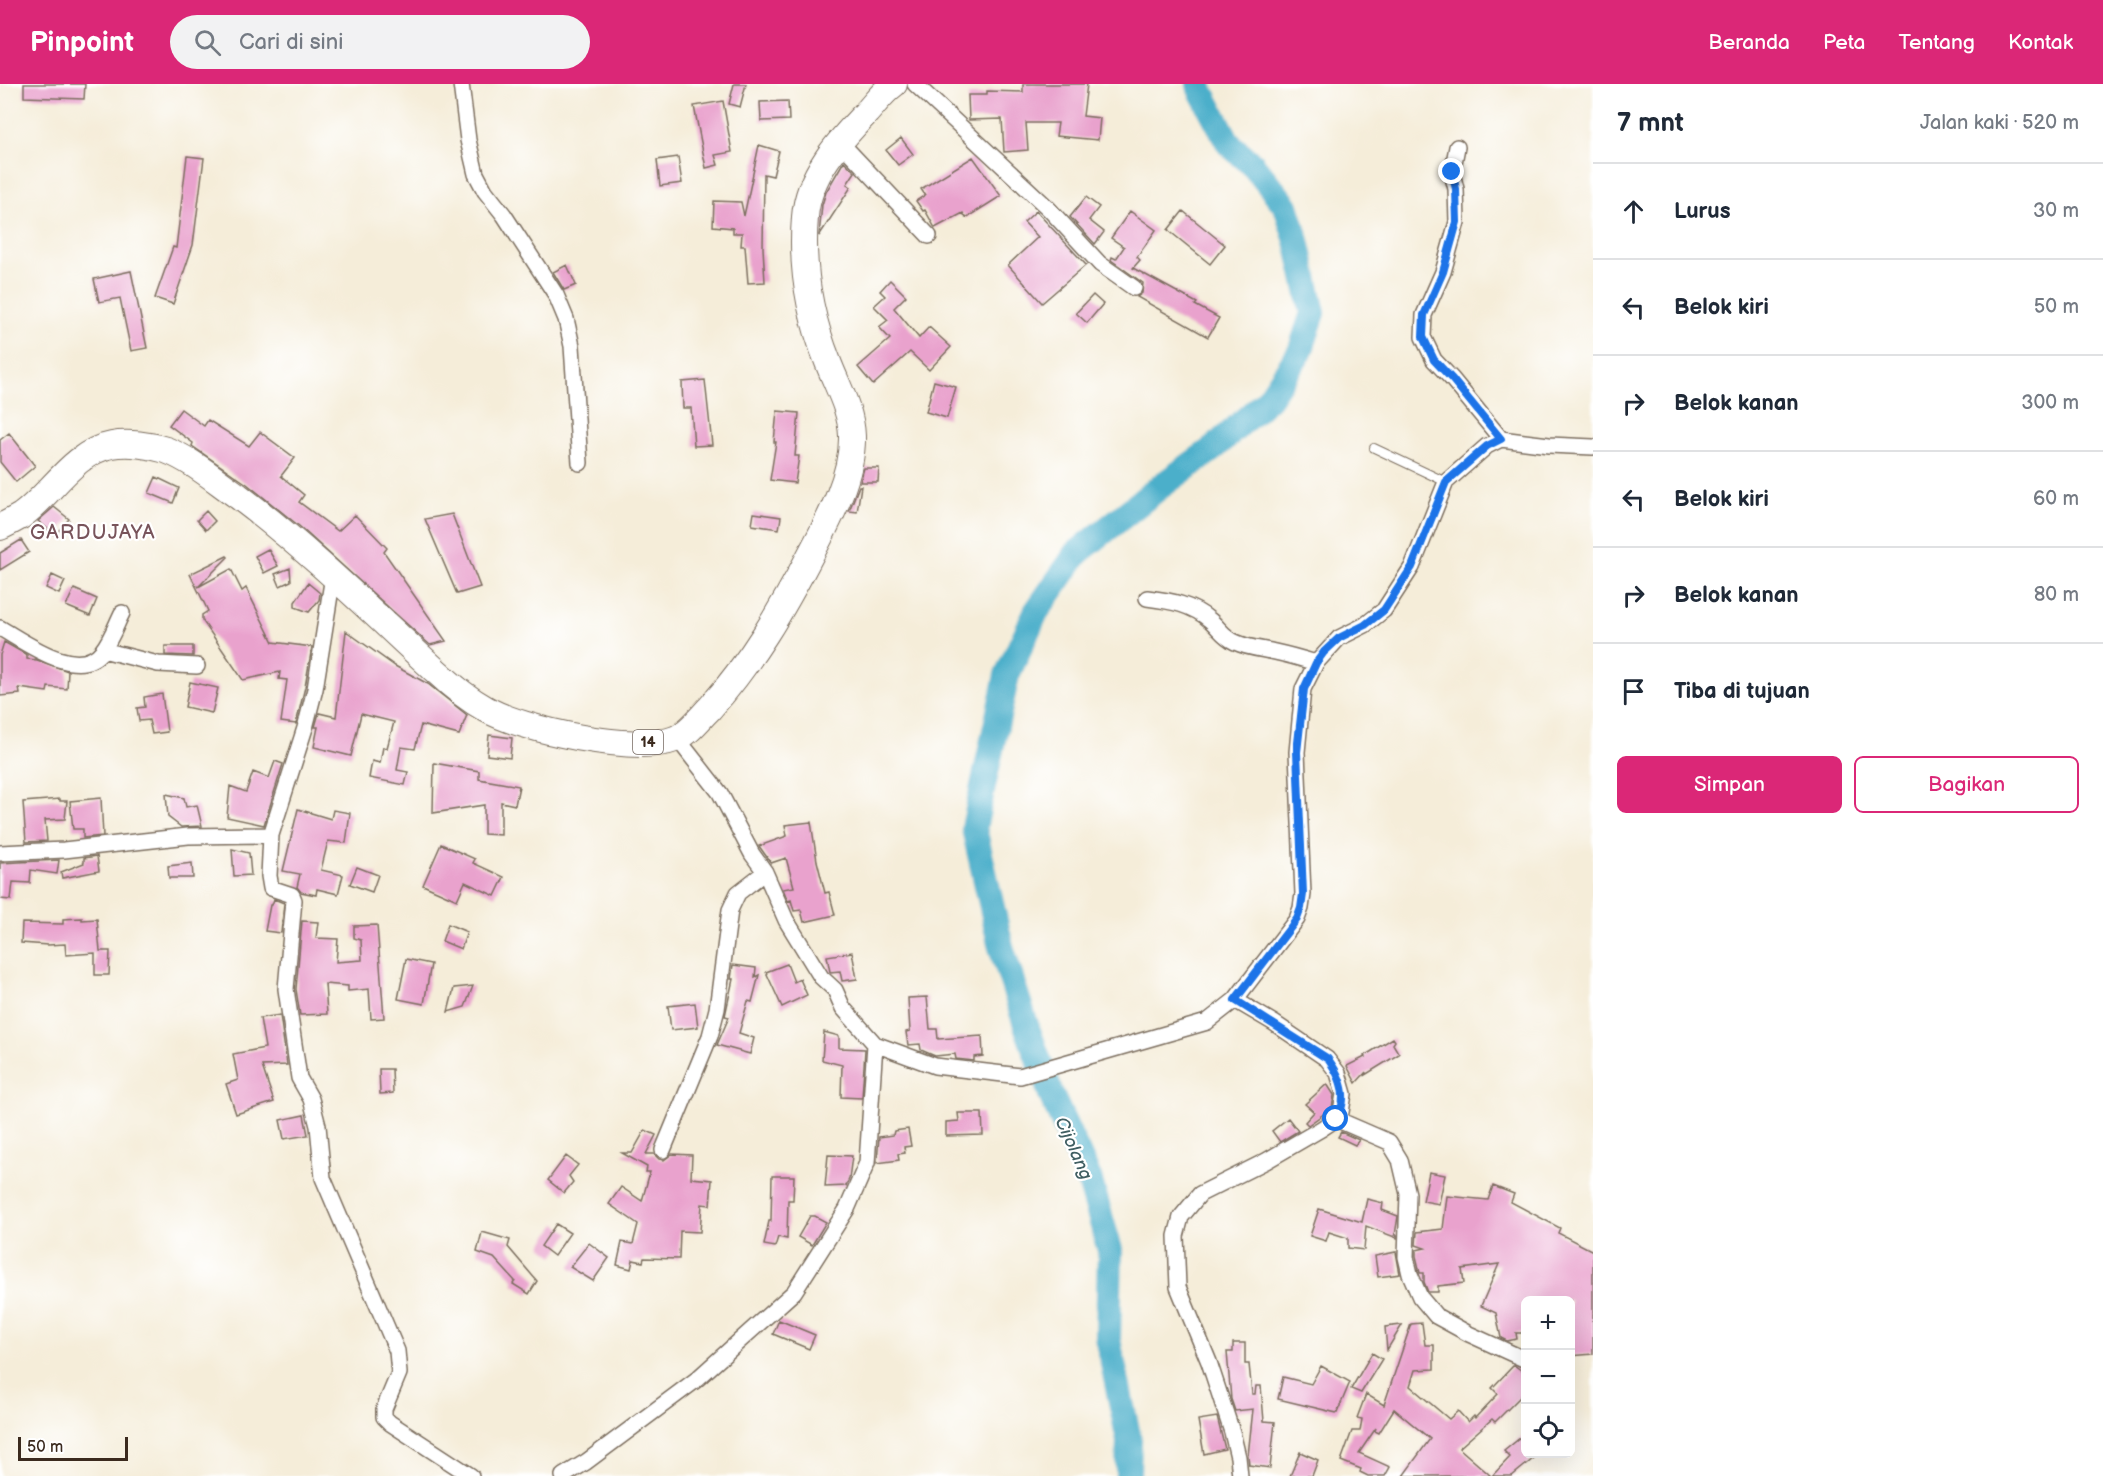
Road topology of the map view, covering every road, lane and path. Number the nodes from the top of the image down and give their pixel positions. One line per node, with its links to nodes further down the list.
1 (461, 84): 11 (street)
2 (894, 84): 4 (highway, 14)
3 (915, 84): 7 (street)
4 (840, 142): 6 (street); 21 (highway, 14)
5 (1457, 147): 8 (street)
6 (928, 236)
7 (1134, 288)
8 (1501, 439): 9 (street); 12 (street)
9 (1593, 447)
10 (1374, 448): 12 (lane)
11 (580, 463)
12 (1446, 482): 19 (street)
13 (0, 527): 14 (highway, 14)
14 (333, 576): 21 (highway, 14); 22 (street)
15 (1147, 597): 19 (street)
16 (122, 613): 18 (street)
17 (0, 628): 18 (street)
18 (103, 650): 20 (street)
19 (1316, 663): 25 (street)
20 (197, 666)
21 (677, 738): 24 (street)
22 (271, 835): 23 (street); 30 (street)
23 (0, 853)
24 (765, 872): 26 (street); 28 (street)
25 (1235, 1000): 26 (street); 27 (street)
26 (875, 1044): 31 (street)
27 (1336, 1119): 29 (street); 32 (street)
28 (663, 1150)
29 (1521, 1358)
30 (471, 1476)
31 (563, 1476)
32 (1240, 1476)

